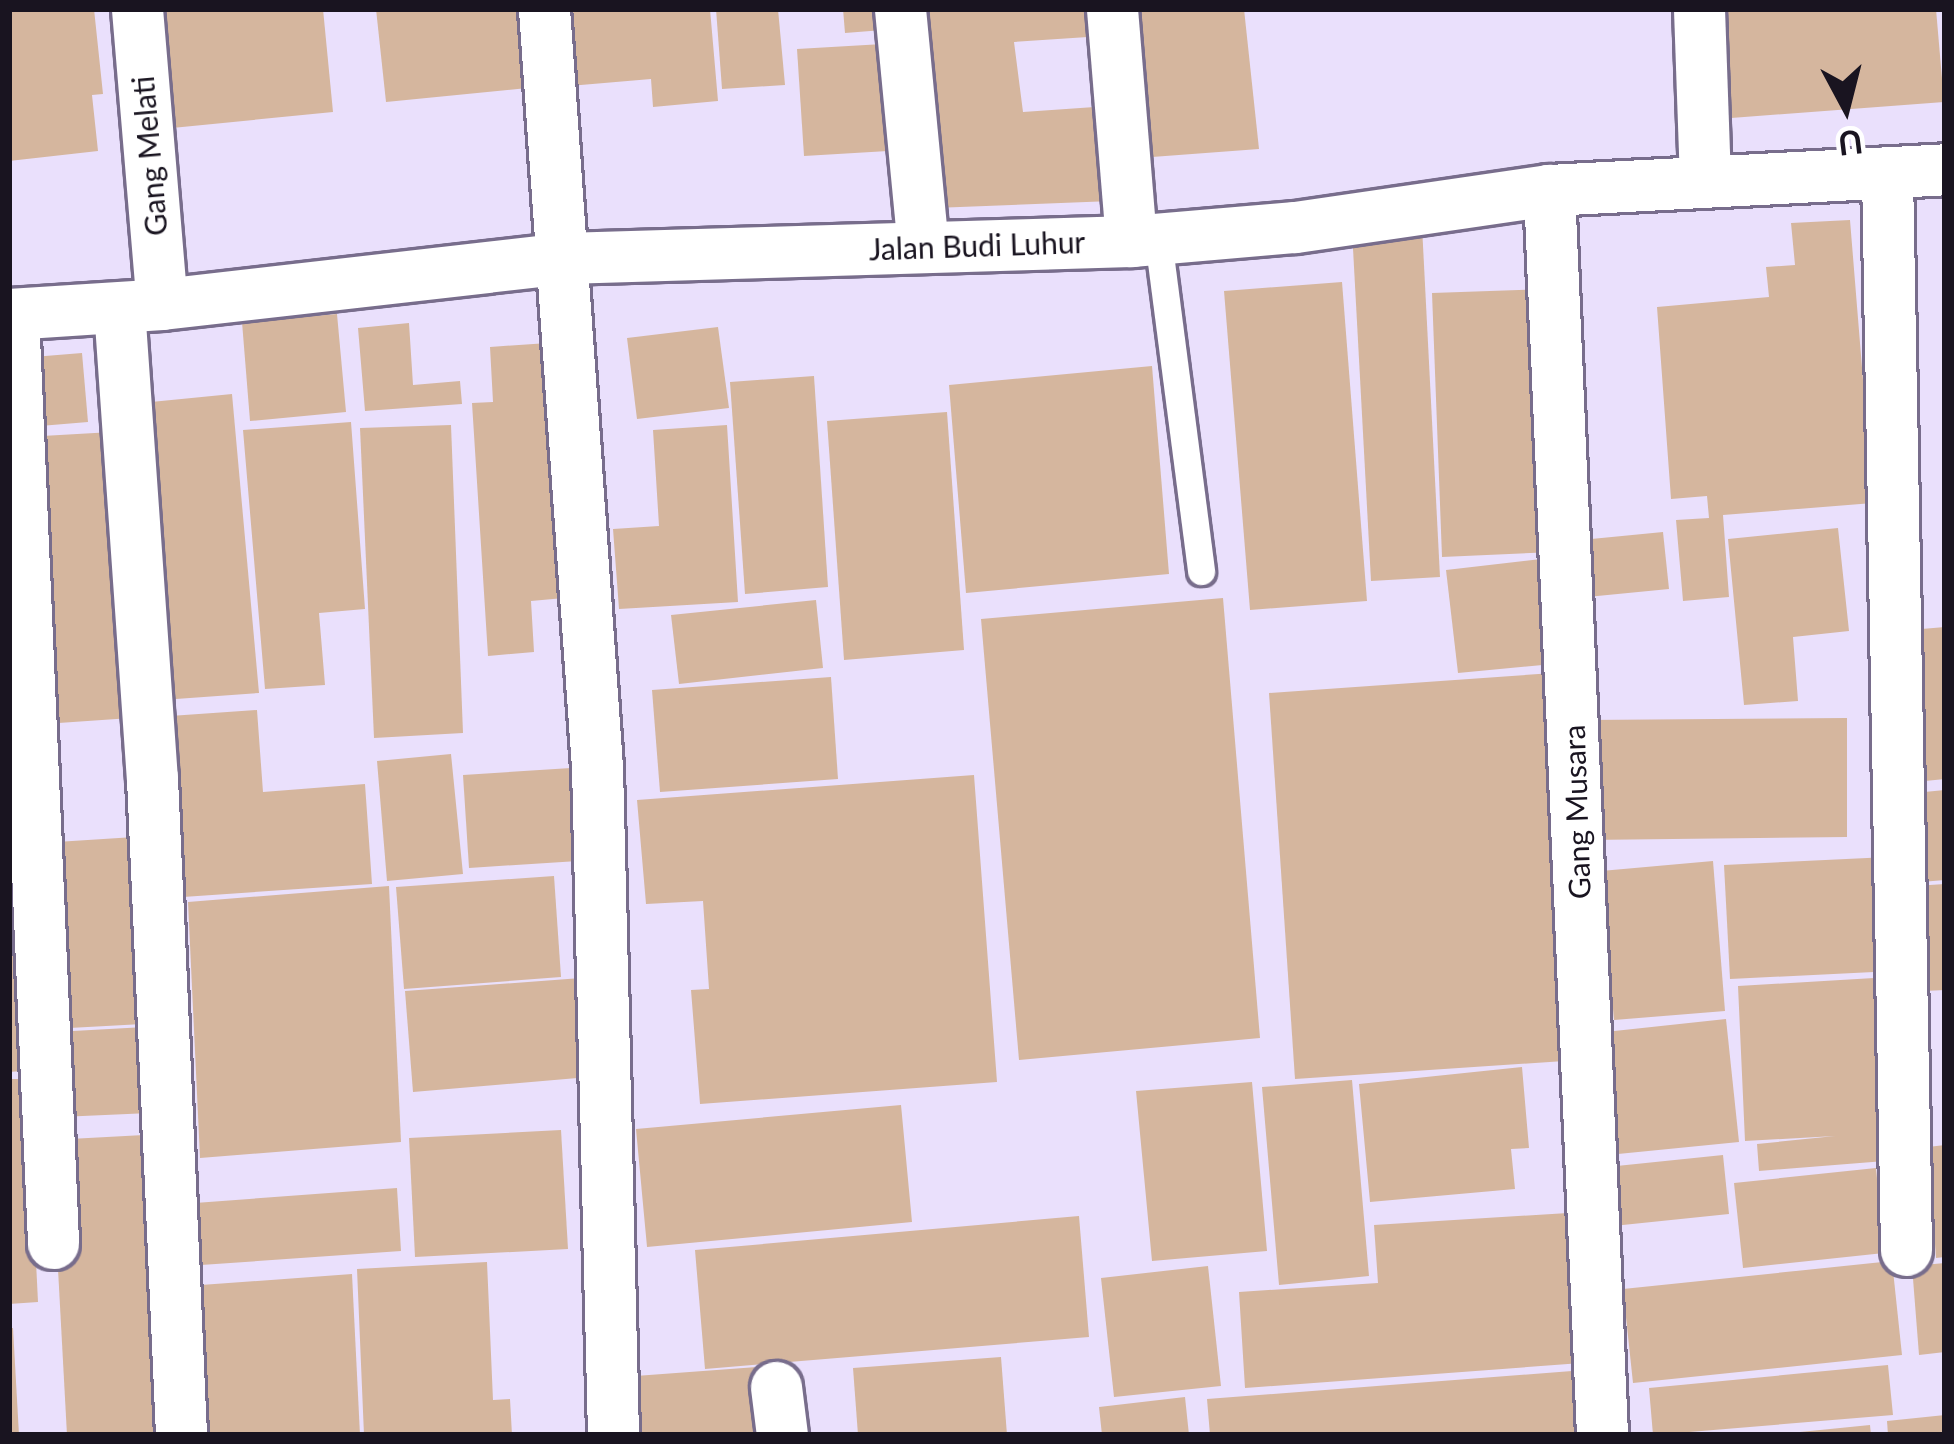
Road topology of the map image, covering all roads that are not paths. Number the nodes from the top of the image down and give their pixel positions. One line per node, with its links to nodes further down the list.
1 (137, 9): 13 (street, Gang Melati)
2 (544, 9): 12 (street)
3 (901, 9): 11 (street)
4 (1112, 9): 10 (street)
5 (1699, 9): 8 (street)
6 (1945, 169): 7 (street, Jalan Budi Luhur)
7 (1886, 172): 8 (street, Jalan Budi Luhur); 17 (street)
8 (1705, 180): 9 (street, Jalan Budi Luhur)
9 (1549, 190): 10 (street, Jalan Budi Luhur); 20 (street, Gang Musara)
10 (1144, 240): 11 (street, Jalan Budi Luhur); 15 (lane)
11 (922, 246): 12 (street, Jalan Budi Luhur)
12 (564, 258): 13 (street, Jalan Budi Luhur); 19 (street)
13 (141, 306): 14 (street, Jalan Budi Luhur); 18 (street, Gang Melati)
14 (11, 314): 16 (street)
15 (1201, 571)
16 (52, 1243)
17 (1906, 1250)
18 (181, 1435)
19 (613, 1435)
20 (1602, 1435)

